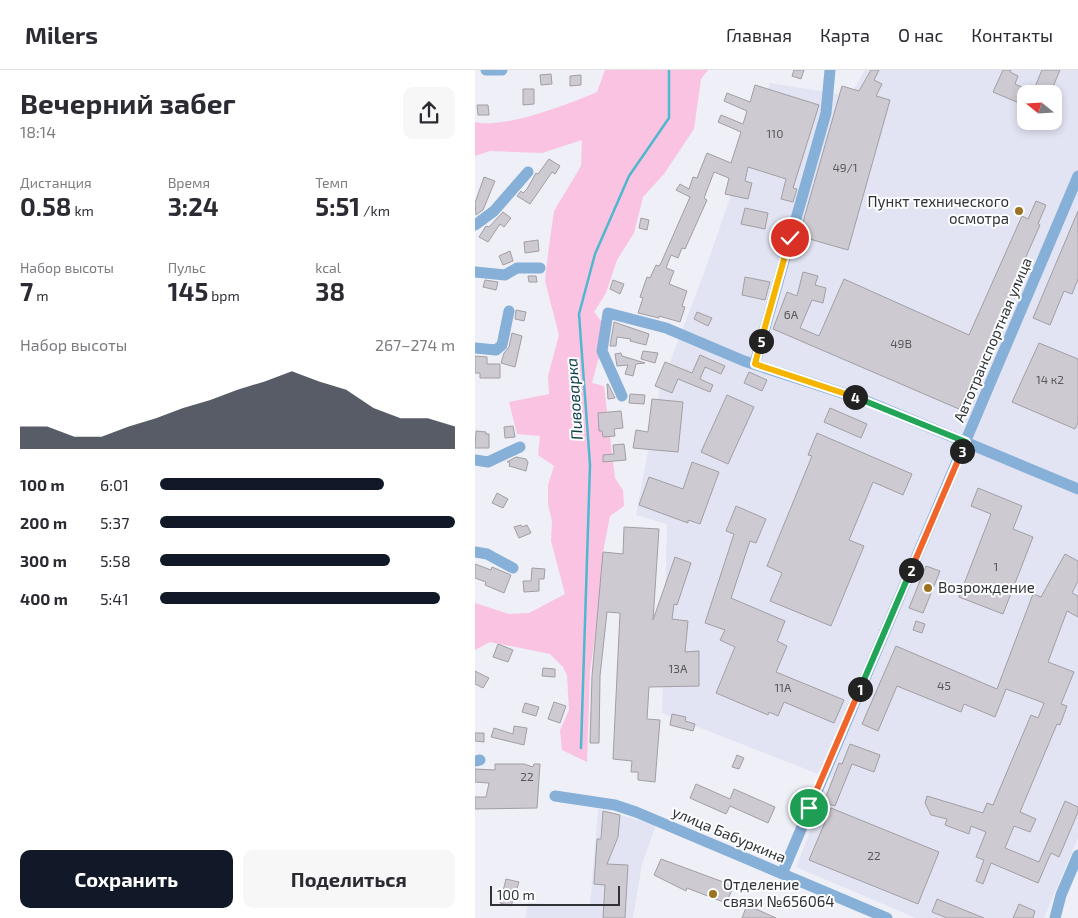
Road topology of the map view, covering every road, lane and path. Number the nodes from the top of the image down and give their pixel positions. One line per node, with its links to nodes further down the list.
1 (486, 70): 2 (street)
2 (502, 70)
3 (830, 70): 11 (street)
4 (528, 172): 6 (street)
5 (1078, 176): 13 (street, Автотранспортная улица)
6 (475, 225)
7 (540, 268): 8 (street)
8 (475, 272)
9 (509, 311): 10 (street)
10 (475, 348)
11 (755, 364): 12 (street); 13 (street)
12 (622, 396)
13 (966, 442): 16 (street); 21 (street, Автотранспортная улица)
14 (520, 447): 15 (street)
15 (475, 460)
16 (1078, 489)
17 (475, 552): 18 (street)
18 (513, 568)
19 (555, 796): 21 (street, улица Бабуркина)
20 (1078, 855): 23 (street)
21 (782, 874): 22 (street, улица Бабуркина)
22 (887, 918)
23 (1055, 918)

